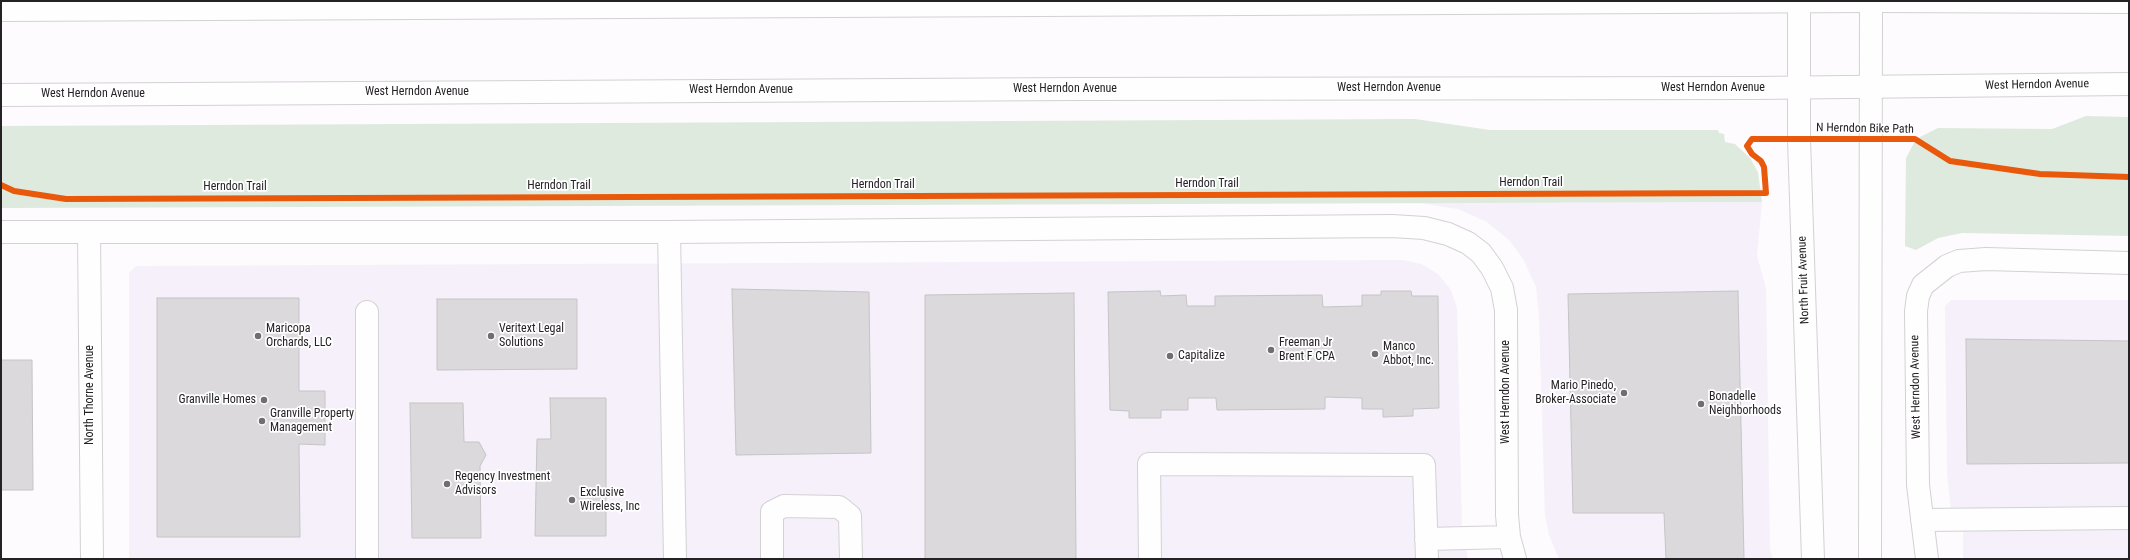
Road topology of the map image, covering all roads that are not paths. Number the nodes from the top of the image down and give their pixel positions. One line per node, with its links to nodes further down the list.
1 (1871, 1): 2 (main road); 3 (main road); 6 (main road)
2 (1799, 2): 4 (main road); 7 (main road, North Fruit Avenue)
3 (2129, 2)
4 (1, 10)
5 (2129, 84): 6 (main road, West Herndon Avenue)
6 (1871, 87): 7 (main road, West Herndon Avenue); 26 (main road)
7 (1799, 88): 8 (main road, West Herndon Avenue); 25 (main road, North Fruit Avenue)
8 (1, 94)
9 (1, 232): 10 (main road, West Herndon Avenue)
10 (89, 232): 11 (main road, West Herndon Avenue); 18 (main road, North Thorne Avenue)
11 (669, 232): 16 (main road, West Herndon Avenue); 20 (main road)
12 (2129, 263): 15 (main road, West Herndon Avenue)
13 (367, 312): 19 (main road)
14 (2129, 518): 15 (main road)
15 (1922, 520): 27 (main road, West Herndon Avenue)
16 (1509, 537): 17 (main road); 24 (main road, West Herndon Avenue)
17 (1426, 549): 23 (main road)
18 (92, 559)
19 (367, 559)
20 (675, 559)
21 (772, 559): 22 (main road)
22 (852, 559)
23 (1150, 559)
24 (1515, 559)
25 (1813, 559)
26 (1870, 559)
27 (1927, 559)

